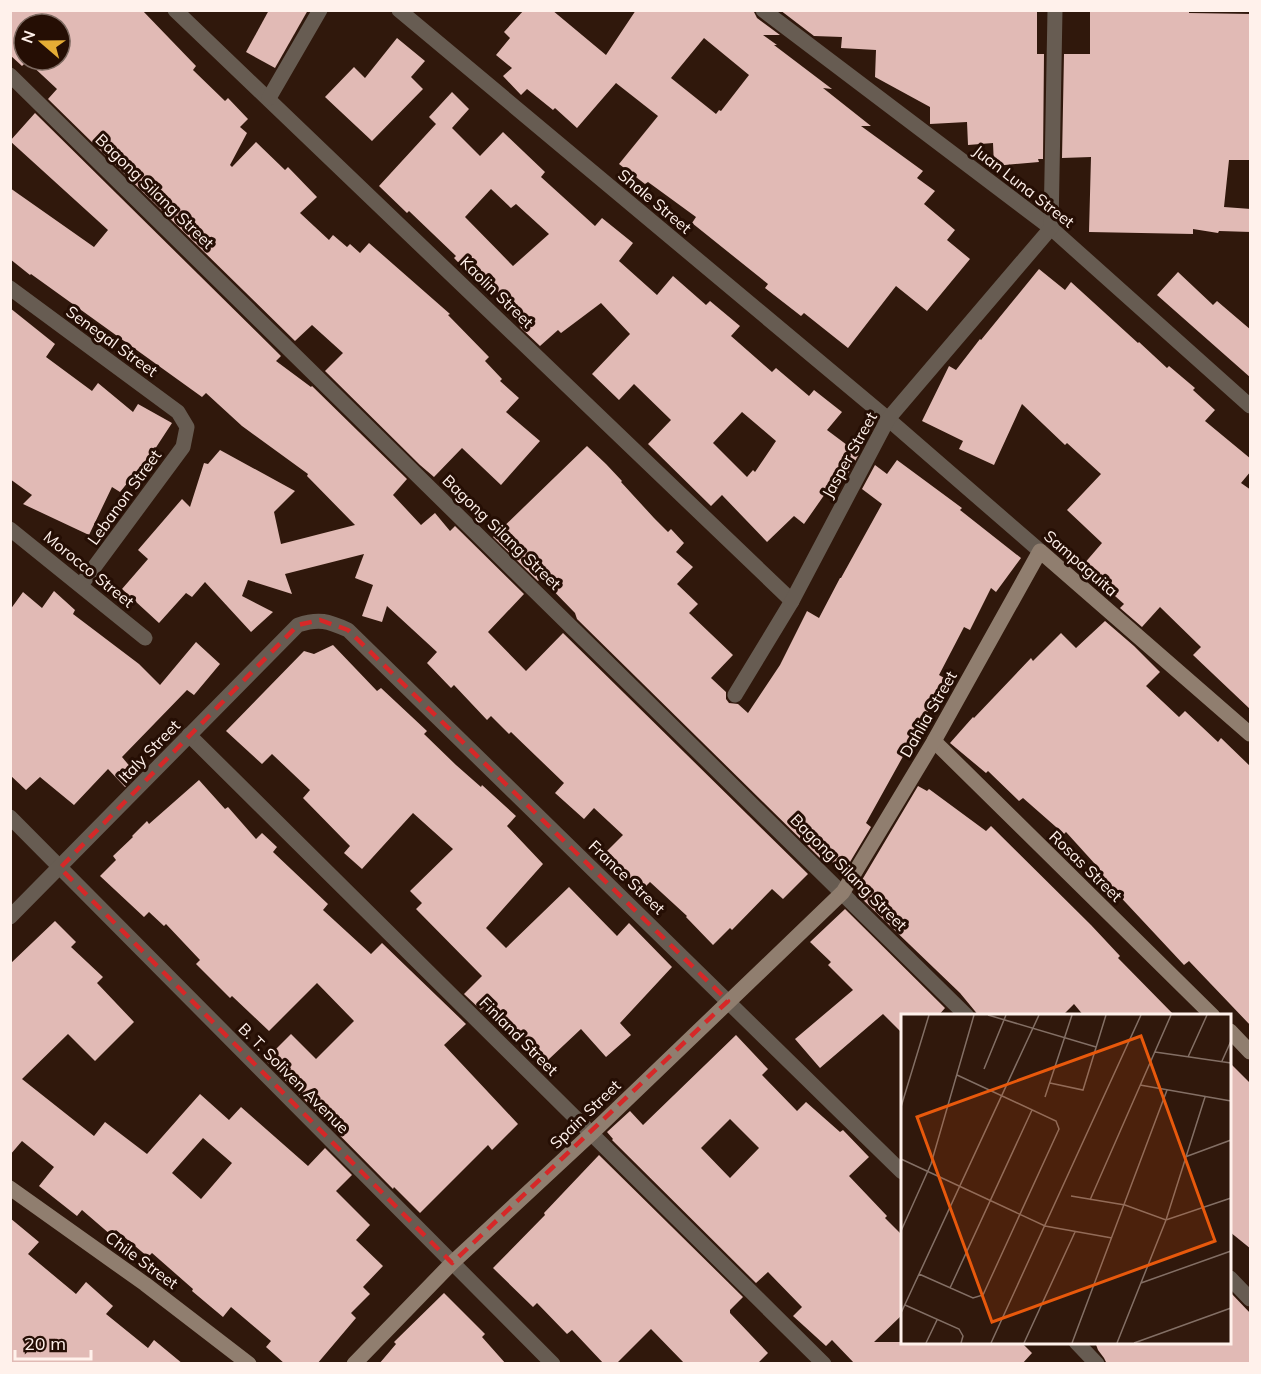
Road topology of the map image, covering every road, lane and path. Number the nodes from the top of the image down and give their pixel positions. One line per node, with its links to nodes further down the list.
1 (175, 10): 7 (street, Kaolin Street)
2 (320, 10): 7 (street)
3 (399, 10): 11 (street, Shale Street)
4 (763, 10): 8 (street, Juan Luna Street)
5 (1054, 10): 8 (street)
6 (10, 75): 25 (street, Bagong Silang Street)
7 (269, 98): 16 (street, Kaolin Street)
8 (1051, 228): 10 (street, Juan Luna Street); 11 (street, Jasper Street)
9 (10, 288): 12 (street, Senegal Street)
10 (1251, 406)
11 (888, 419): 14 (street, Sampaguita); 16 (street, Jasper Street)
12 (187, 427): 15 (street, Lebanon Street)
13 (10, 529): 15 (street, Morocco Street)
14 (1040, 551): 20 (street, Sampaguita); 22 (street, Dahlia Street)
15 (81, 585): 18 (street, Morocco Street)
16 (792, 601): 19 (street, Jasper Street)
17 (320, 620): 21 (street, Italy Street); 27 (street, France Street)
18 (145, 638)
19 (735, 695)
20 (1251, 734)
21 (189, 735): 24 (street, Italy Street); 32 (street, Finland Street)
22 (934, 741): 25 (street, Dahlia Street); 29 (street, Rosas Street)
23 (10, 817): 24 (street, B. T. Soliven Avenue)
24 (60, 868): 26 (street, Italy Street); 35 (street, B. T. Soliven Avenue)
25 (843, 892): 27 (street, Spain Street); 28 (street, Bagong Silang Street)
26 (10, 917)
27 (728, 1001): 32 (street, Spain Street); 33 (street, France Street)
28 (965, 1014)
29 (1211, 1014)
30 (1231, 1032): 31 (street)
31 (1251, 1052)
32 (591, 1133): 35 (street, Spain Street); 42 (street, Finland Street)
33 (901, 1170)
34 (10, 1188): 39 (street, Chile Street)
35 (452, 1263): 40 (street, Spain Street); 41 (street, B. T. Soliven Avenue)
36 (1231, 1279): 37 (street)
37 (1251, 1299)
38 (1078, 1344): 43 (street)
39 (249, 1364)
40 (354, 1364)
41 (553, 1364)
42 (824, 1364)
43 (1097, 1364)

